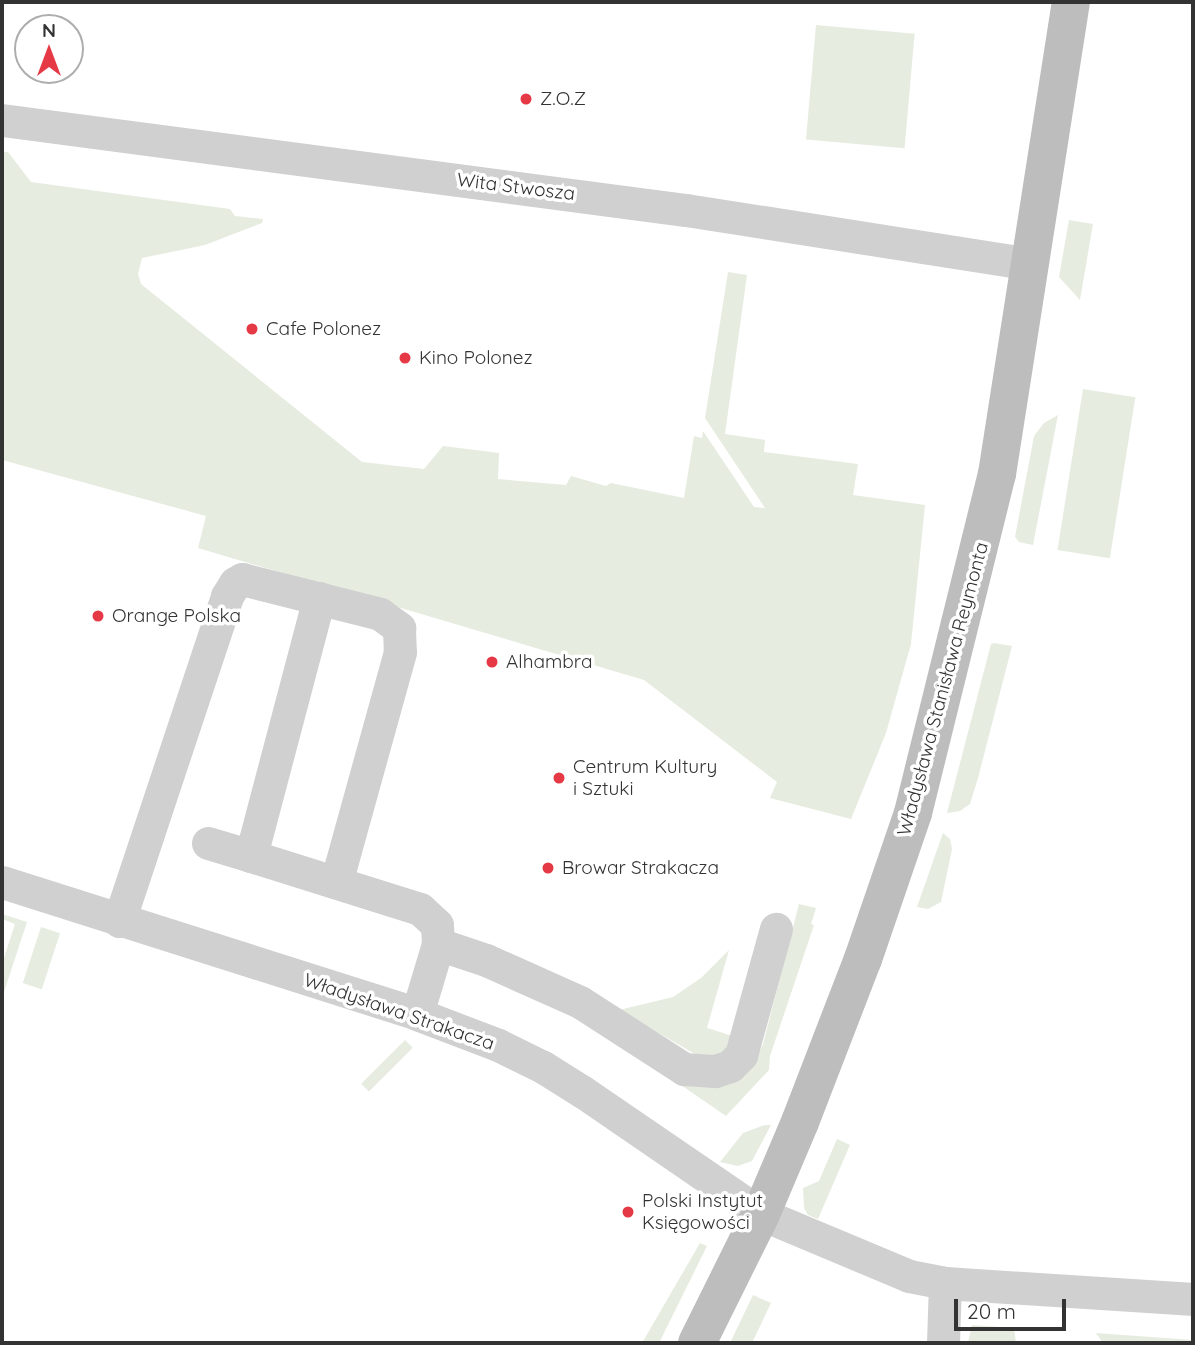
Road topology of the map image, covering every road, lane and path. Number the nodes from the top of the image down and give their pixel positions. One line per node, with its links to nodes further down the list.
1 (1071, 2): 3 (street, Władysława Stanisława Reymonta)
2 (2, 120): 3 (street, Wita Stwosza)
3 (1030, 264): 13 (street, Władysława Stanisława Reymonta)
4 (319, 598): 6 (street); 7 (street); 9 (street)
5 (208, 843): 6 (street)
6 (251, 856): 7 (street)
7 (336, 882): 11 (street)
8 (2, 883): 9 (street, Władysława Strakacza)
9 (119, 921): 12 (street, Władysława Strakacza)
10 (776, 929): 11 (street)
11 (438, 944): 12 (street)
12 (417, 1014): 13 (street, Władysława Strakacza)
13 (761, 1214): 14 (street, Władysława Strakacza); 16 (street, Władysława Stanisława Reymonta)
14 (945, 1283): 15 (street, Władysława Strakacza); 17 (street)
15 (1193, 1299)
16 (697, 1343)
17 (943, 1343)

